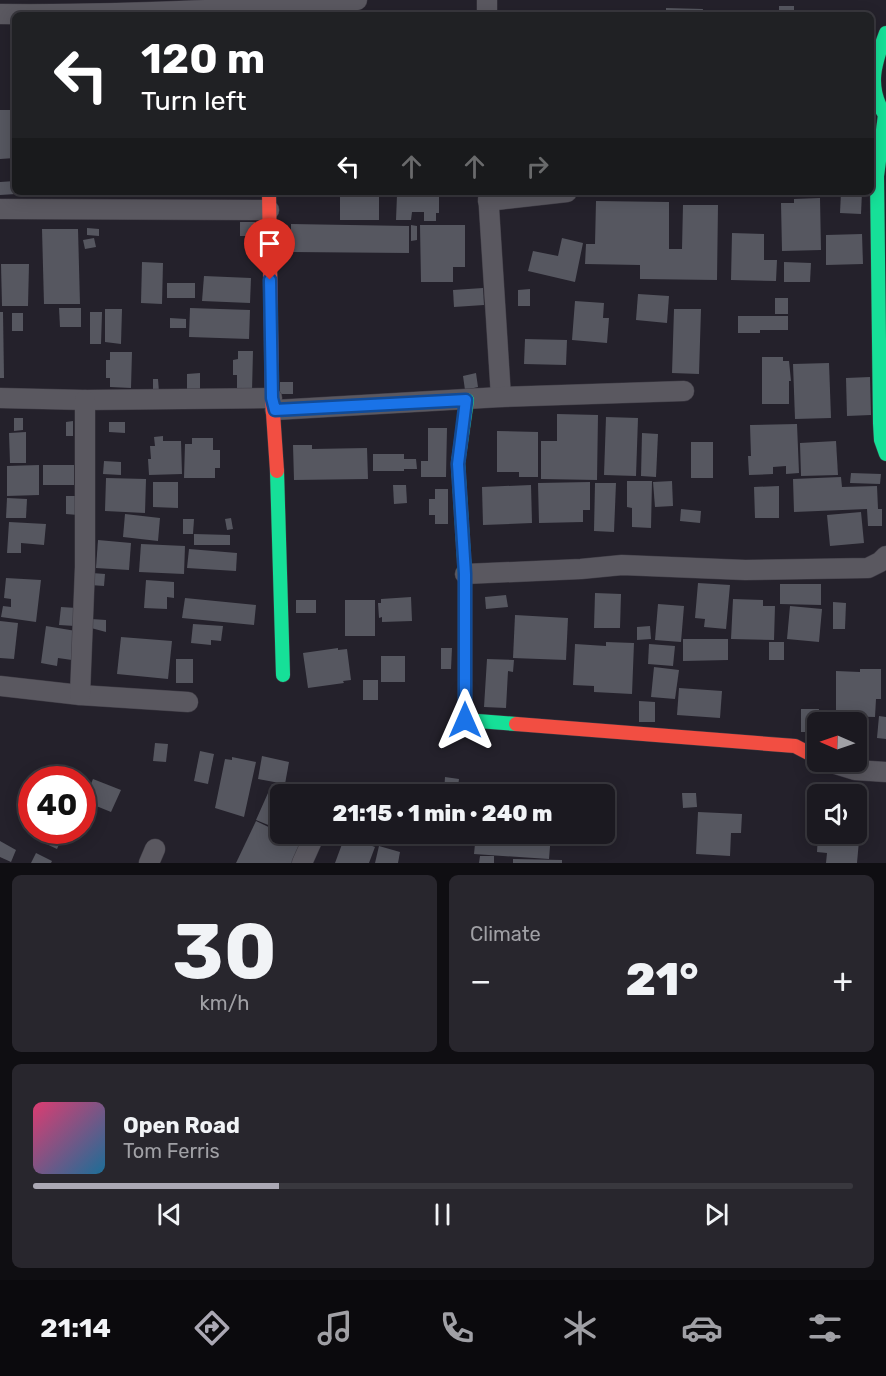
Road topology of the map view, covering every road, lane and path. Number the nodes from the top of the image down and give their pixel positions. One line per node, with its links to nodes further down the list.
1 (357, 0): 2 (street)
2 (319, 2): 4 (street)
3 (152, 6): 4 (street); 5 (street)
4 (268, 11)
5 (102, 12)
6 (886, 33): 7 (street)
7 (878, 180): 18 (street)
8 (520, 195): 9 (street)
9 (488, 197): 13 (street)
10 (269, 201): 11 (street); 17 (street)
11 (0, 209)
12 (684, 391): 13 (street)
13 (501, 397): 16 (street)
14 (0, 398): 15 (street)
15 (85, 400): 17 (street); 23 (street)
16 (466, 400): 17 (street); 20 (street)
17 (274, 404): 21 (street)
18 (886, 454)
19 (886, 556): 20 (street)
20 (465, 574): 25 (street)
21 (283, 675)
22 (0, 686): 23 (street)
23 (80, 695): 24 (street)
24 (188, 702)
25 (807, 752)
26 (867, 771): 27 (street)
27 (886, 772)
28 (311, 844): 29 (street)
29 (302, 863)

